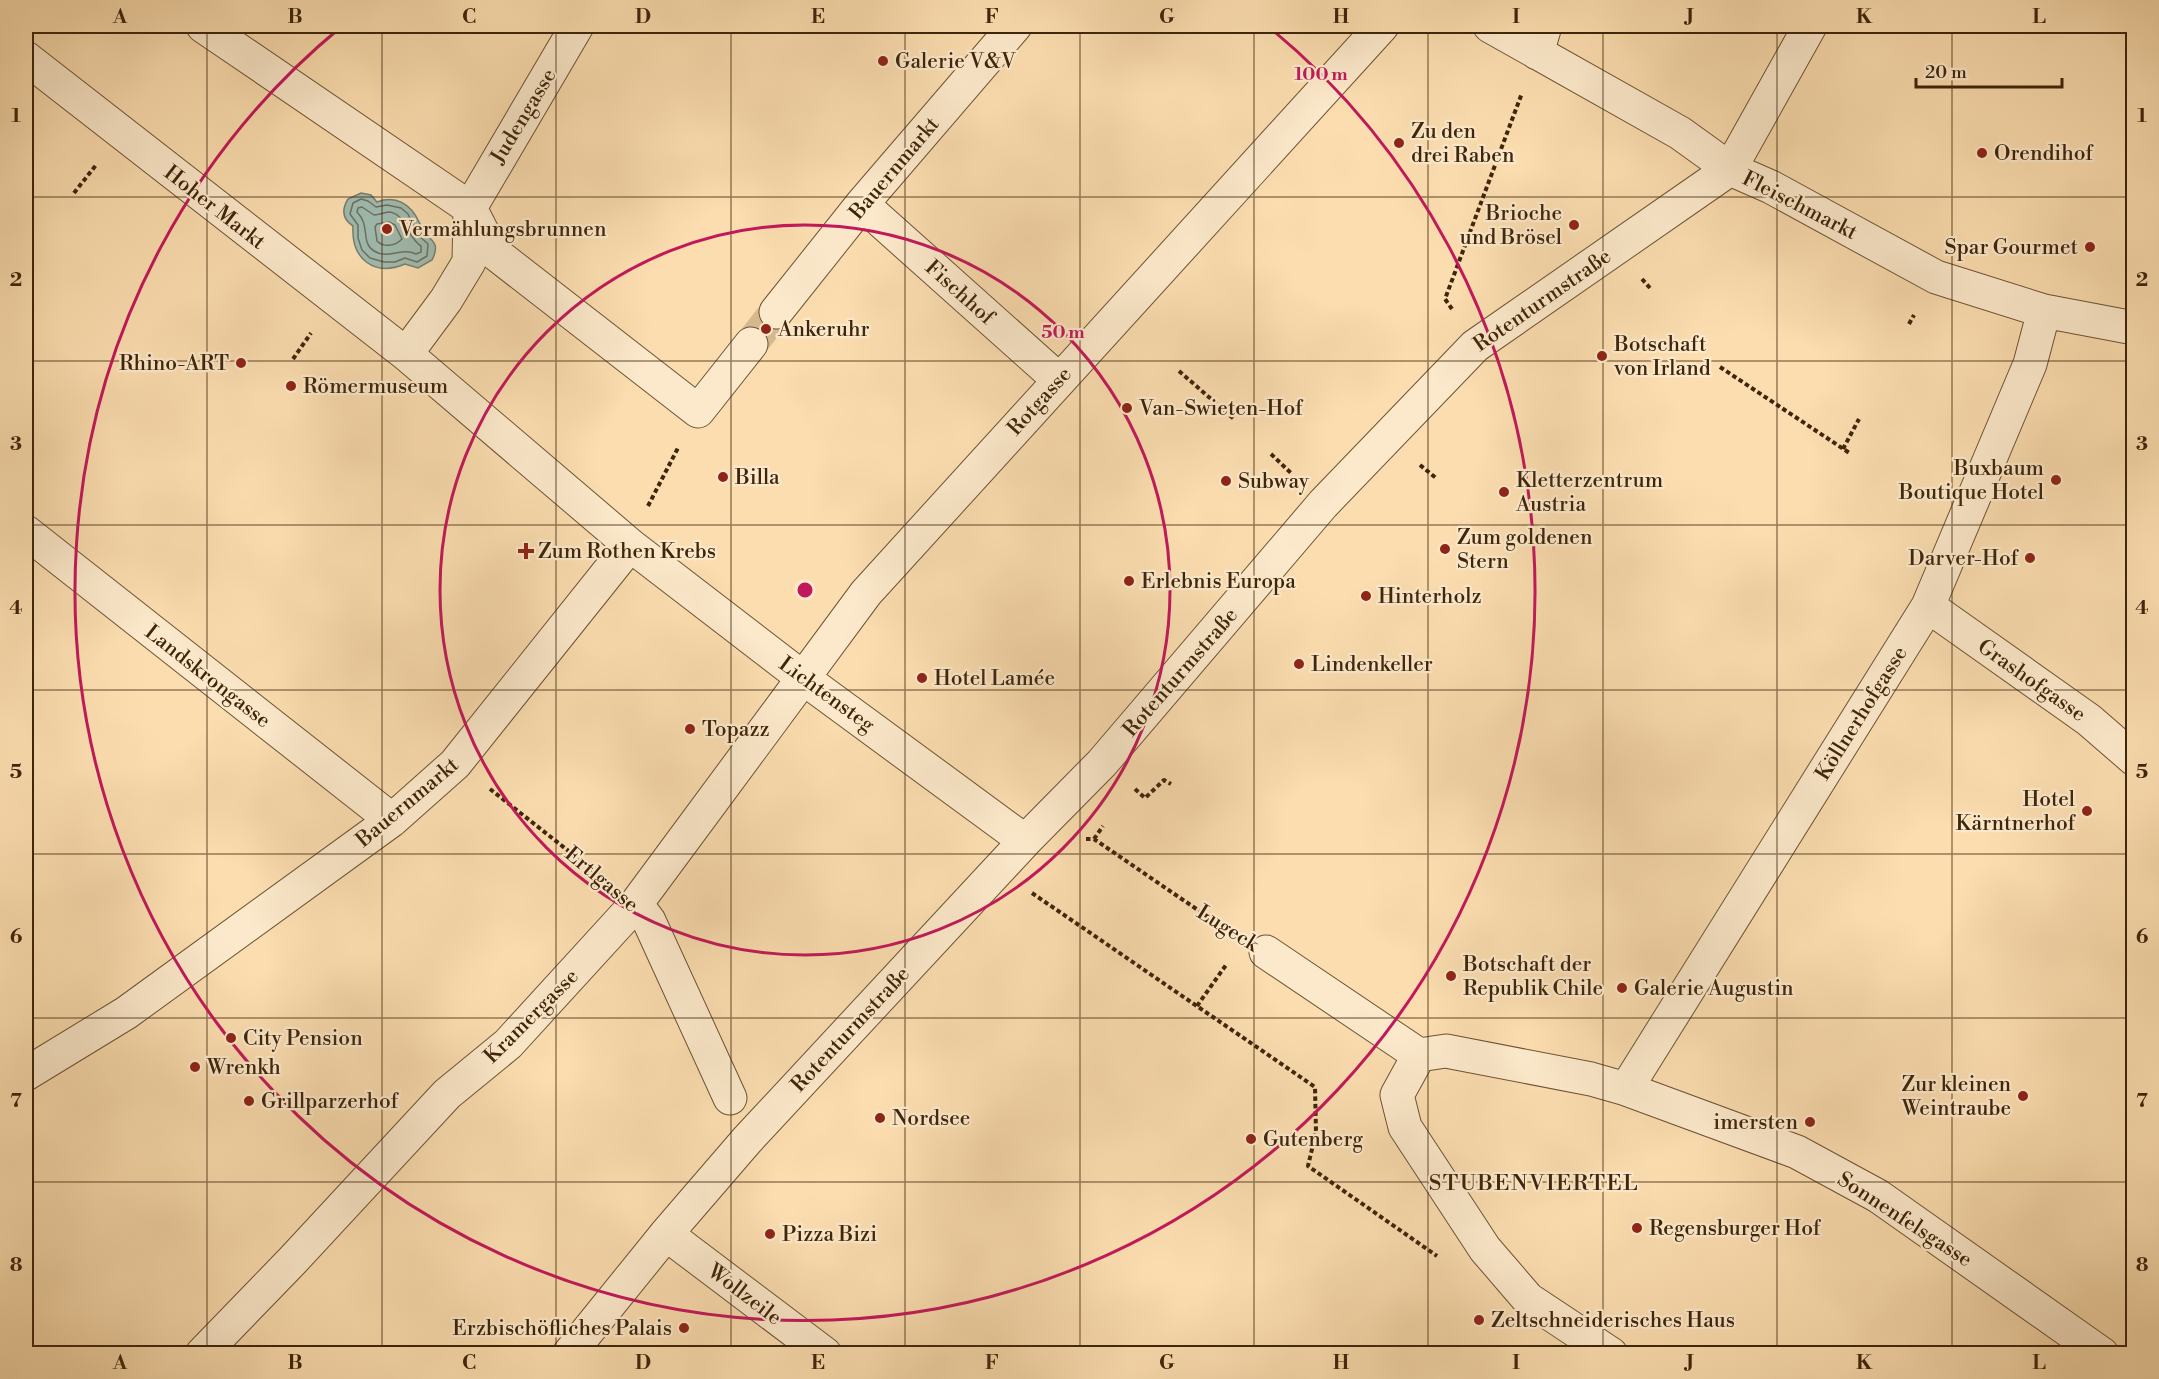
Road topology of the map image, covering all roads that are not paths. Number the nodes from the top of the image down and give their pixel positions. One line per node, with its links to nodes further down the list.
1 (202, 26): 11 (street)
2 (577, 26): 11 (street, Judengasse)
3 (1015, 26): 10 (street, Bauernmarkt)
4 (1382, 26): 17 (street, Rotgasse)
5 (1490, 26): 7 (street, Fleischmarkt)
6 (1810, 26): 9 (street, Rotenturmstraße)
7 (1541, 39): 9 (street, Fleischmarkt)
8 (26, 58): 16 (street, Hoher Markt)
9 (1730, 169): 12 (street, Fleischmarkt); 24 (street, Rotenturmstraße)
10 (862, 204): 13 (street, Bauernmarkt); 17 (street, Fischhof)
11 (470, 208): 15 (street); 16 (street)
12 (2044, 311): 14 (street, Fleischmarkt); 20 (street, Köllnerhofgasse)
13 (776, 312)
14 (2133, 328)
15 (752, 344)
16 (406, 354): 19 (street, Hoher Markt)
17 (1059, 380): 21 (street, Rotgasse)
18 (26, 532): 23 (street, Landskrongasse)
19 (630, 545): 21 (street, Lichtensteg); 23 (street, Bauernmarkt)
20 (1928, 606): 22 (street, Grashofgasse); 29 (street, Köllnerhofgasse)
21 (803, 678): 24 (street, Lichtensteg); 25 (street, Kramergasse)
22 (2133, 759)
23 (392, 820): 28 (street, Bauernmarkt)
24 (1025, 841): 31 (street, Rotenturmstraße)
25 (636, 904): 30 (street, Ertlgasse); 32 (street, Kramergasse)
26 (1255, 946): 27 (street, Lugeck)
27 (1419, 1055): 29 (street); 35 (street)
28 (26, 1074)
29 (1626, 1089): 36 (street, Sonnenfelsgasse)
30 (730, 1098)
31 (666, 1234): 33 (street, Rotenturmstraße); 34 (street, Wollzeile)
32 (202, 1353)
33 (569, 1353)
34 (825, 1353)
35 (1611, 1353)
36 (2102, 1353)

